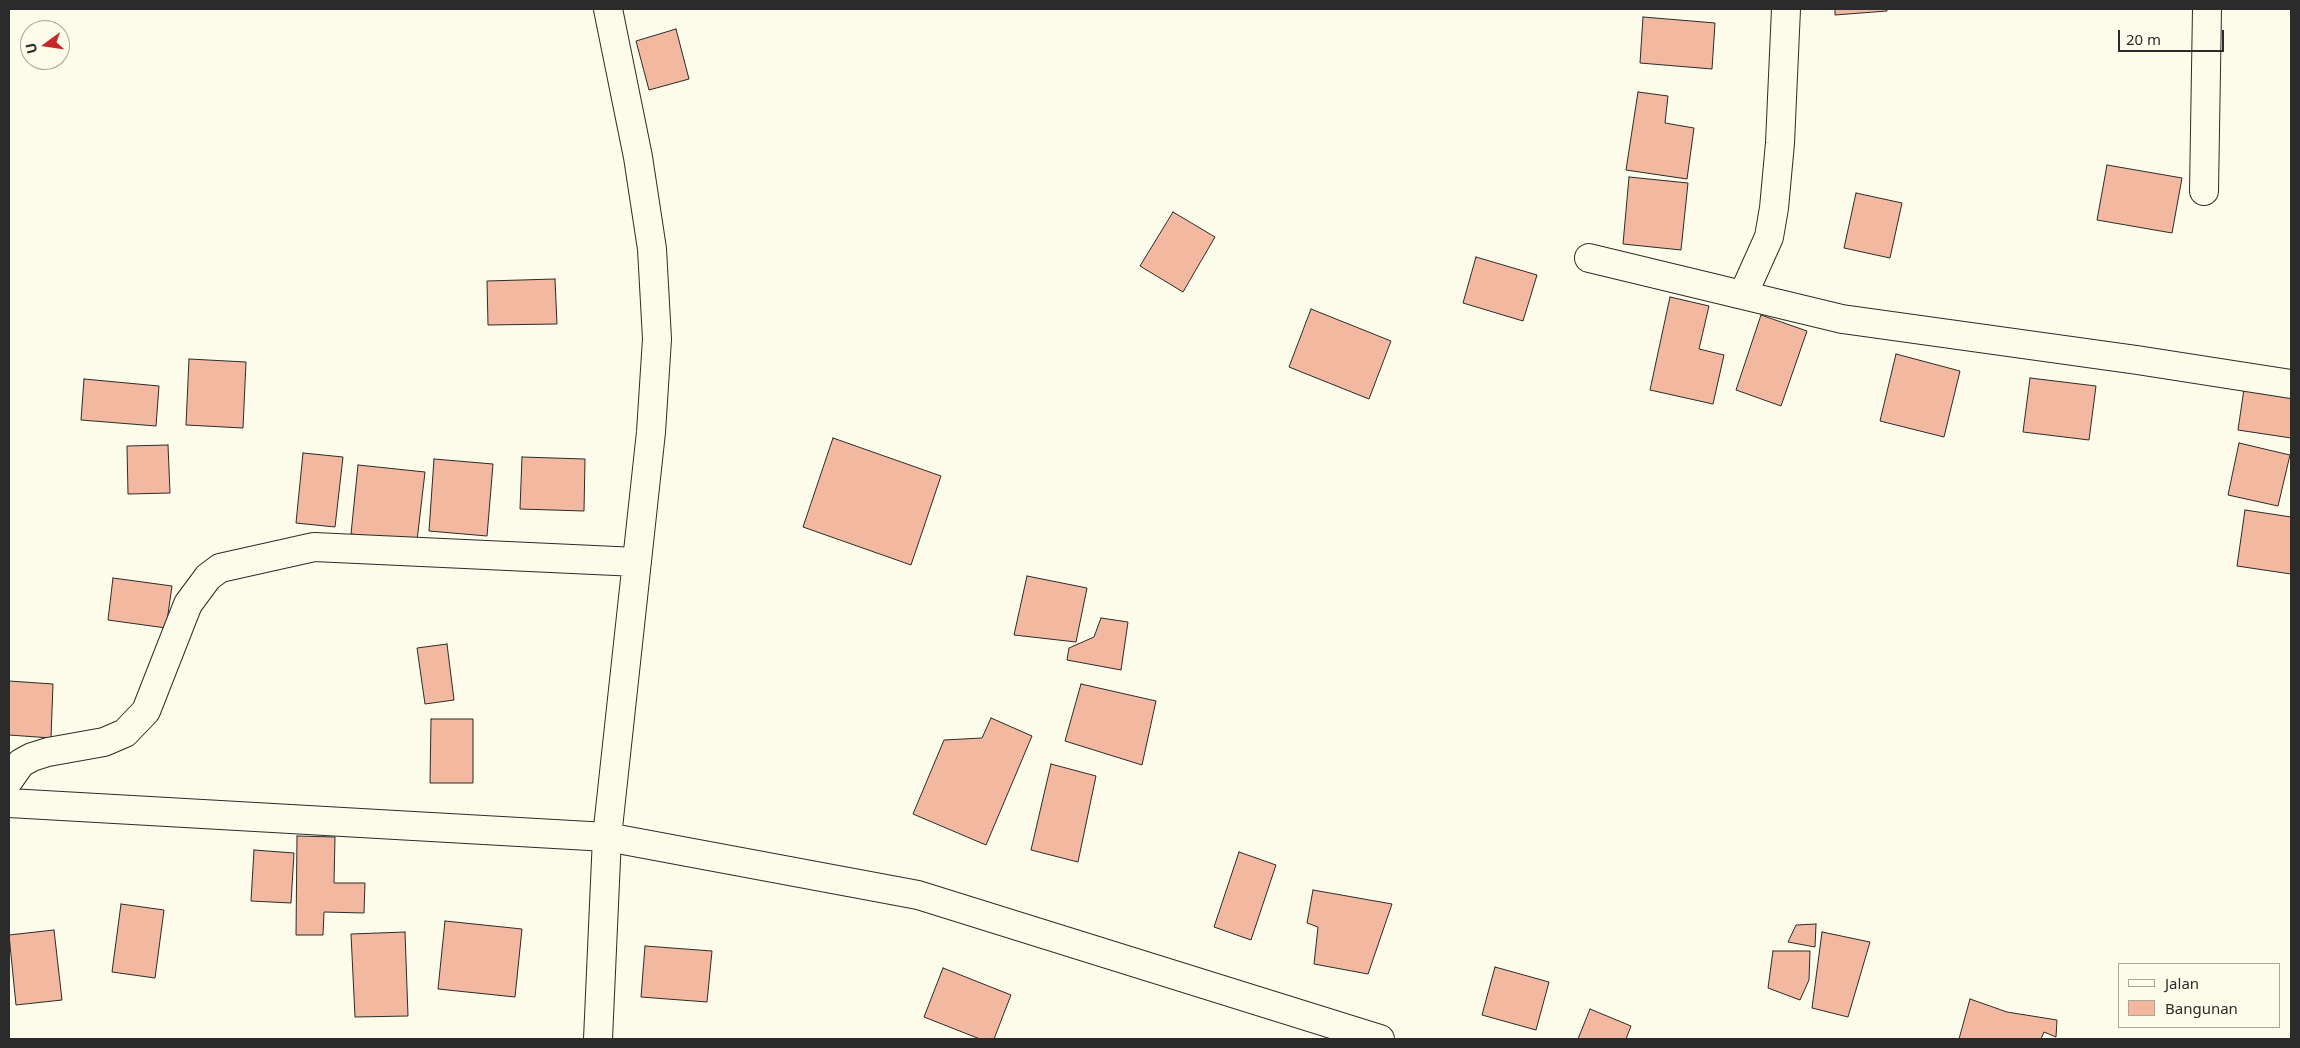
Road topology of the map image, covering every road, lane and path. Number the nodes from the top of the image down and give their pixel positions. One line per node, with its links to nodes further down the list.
1 (608, 9): 8 (street)
2 (1786, 9): 6 (street)
3 (2207, 9): 4 (street)
4 (2204, 190)
5 (1589, 258): 6 (street)
6 (1743, 295): 7 (street)
7 (2291, 384)
8 (637, 562): 9 (street); 11 (street)
9 (9, 780)
10 (9, 803): 11 (street)
11 (607, 837): 12 (street); 13 (street)
12 (598, 1039)
13 (1380, 1039)

